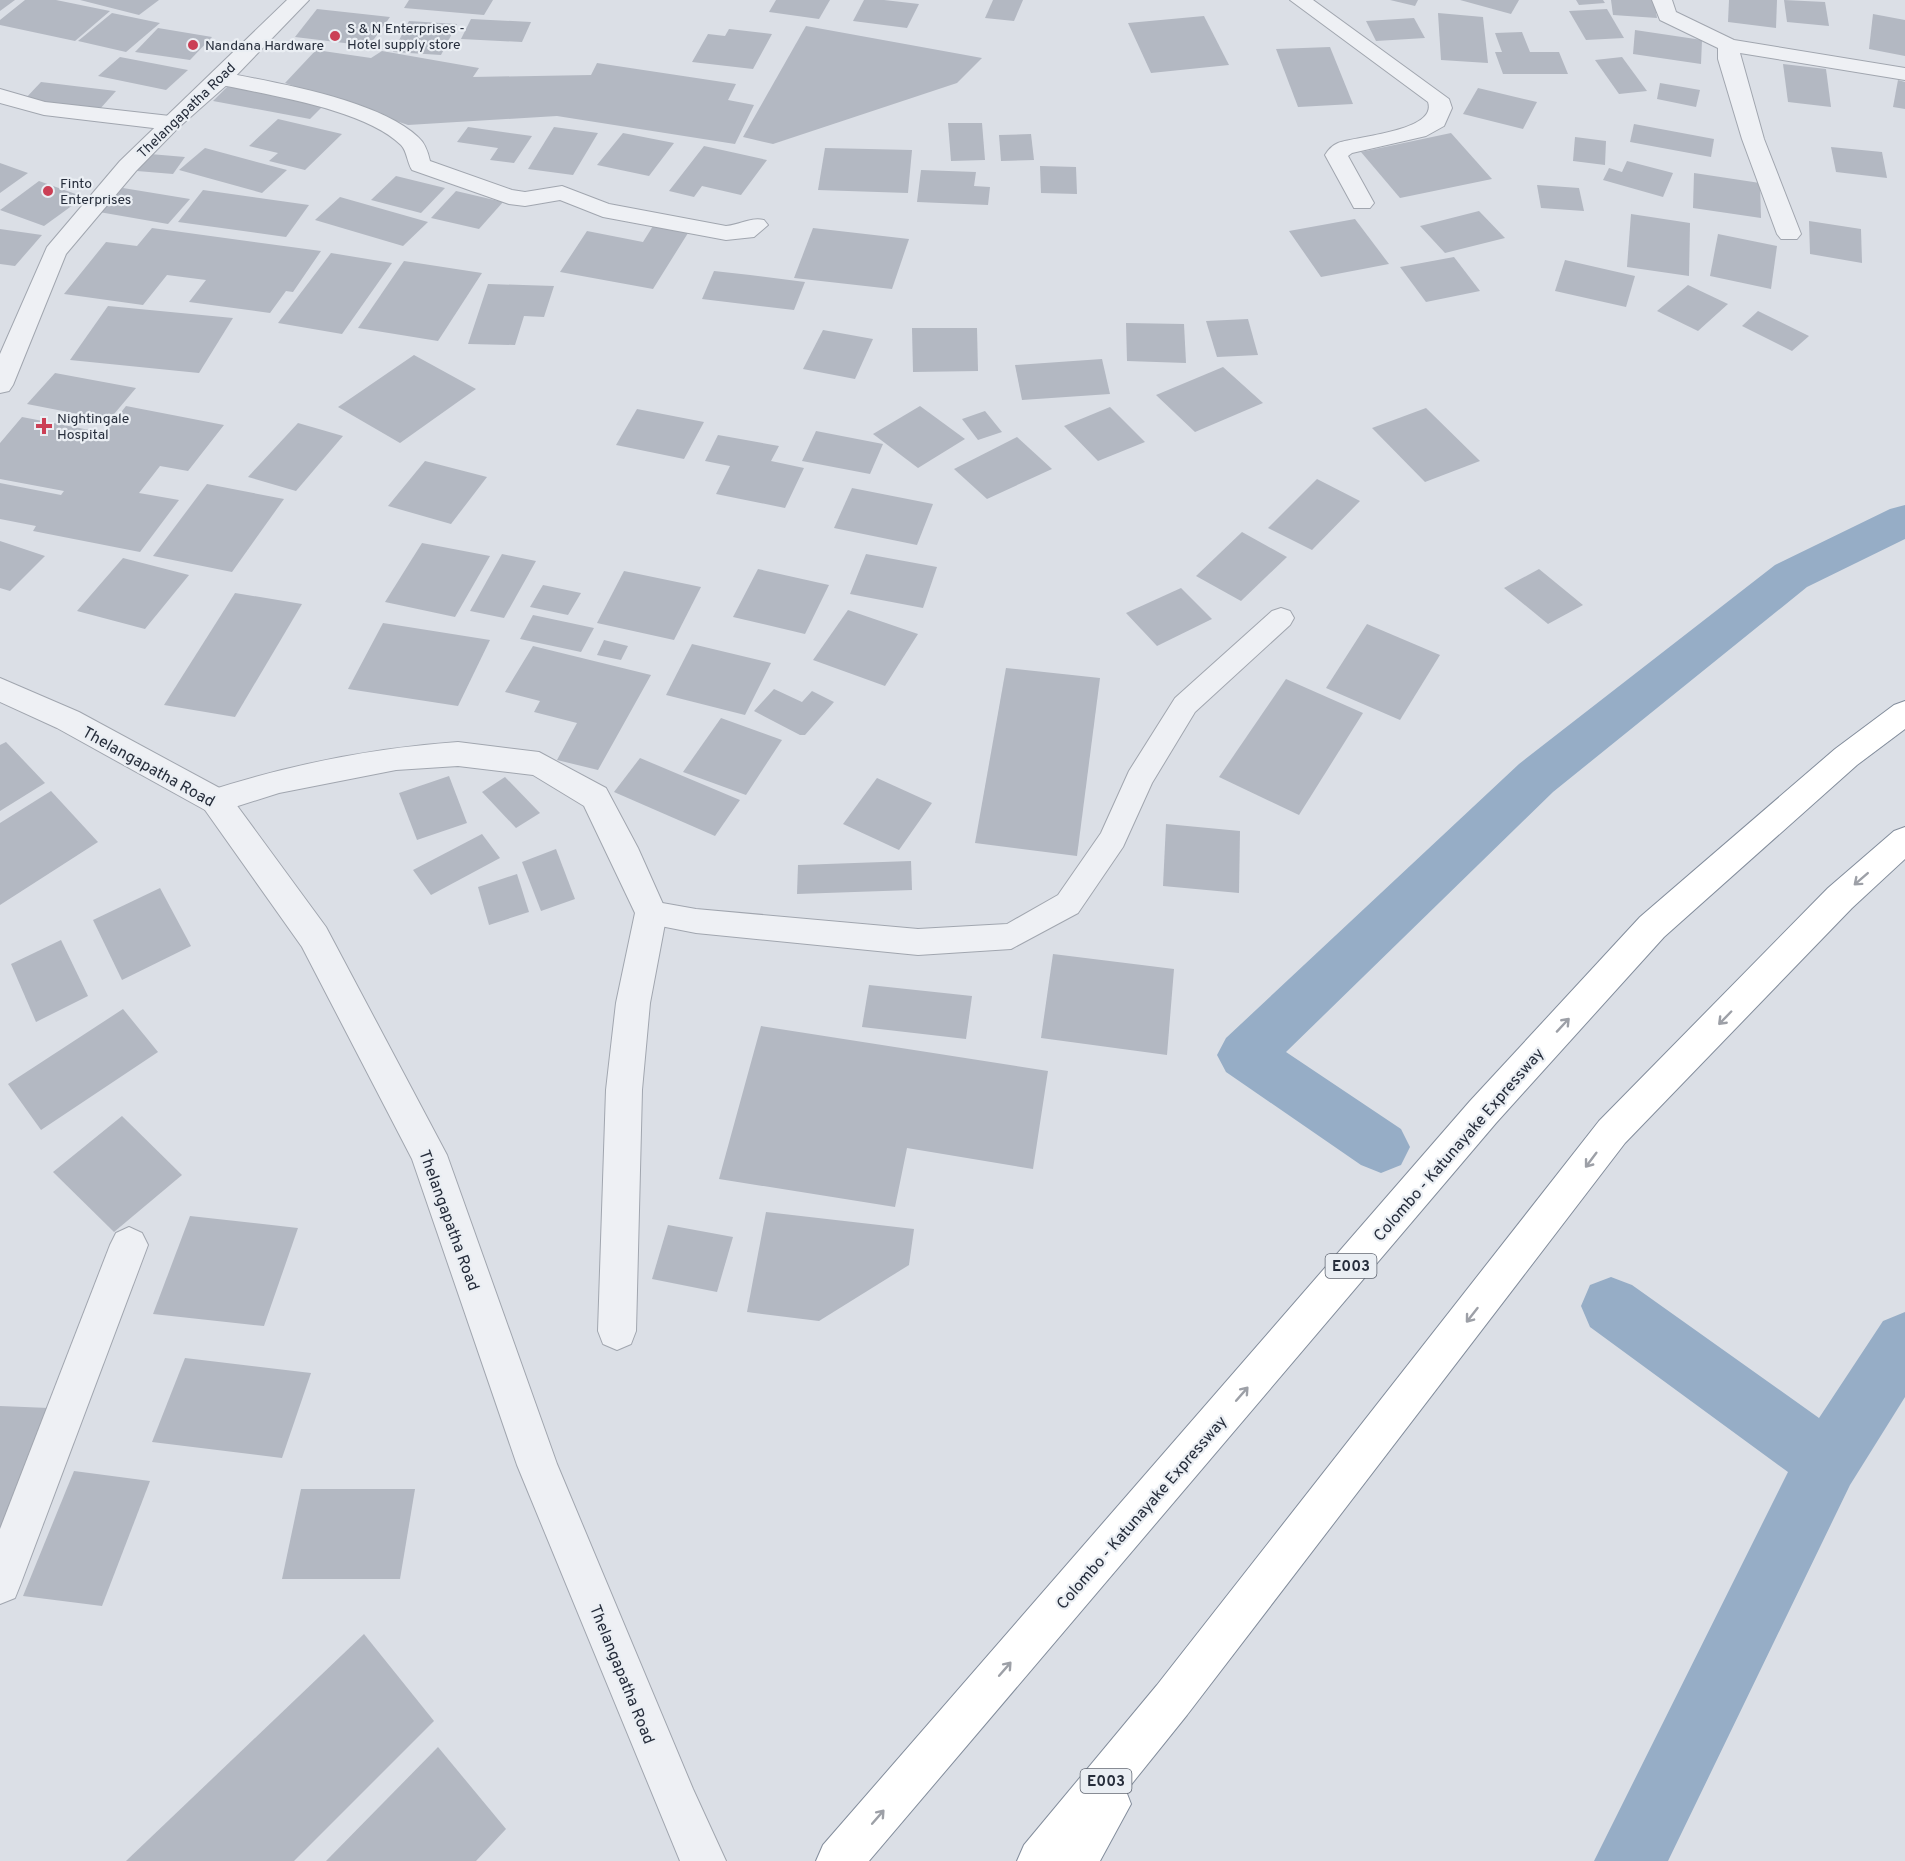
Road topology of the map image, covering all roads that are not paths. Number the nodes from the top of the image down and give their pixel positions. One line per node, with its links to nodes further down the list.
1 (299, 0): 6 (street, Thelangapatha Road)
2 (1300, 0): 9 (street)
3 (1662, 0): 4 (street)
4 (1730, 45): 5 (street); 11 (street)
5 (1905, 74)
6 (221, 78): 8 (street, Thelangapatha Road); 10 (street)
7 (0, 96): 8 (street)
8 (170, 123): 12 (street, Thelangapatha Road)
9 (1362, 202)
10 (756, 225)
11 (1789, 234)
12 (0, 385)
13 (1281, 618): 18 (lane)
14 (0, 689): 16 (street, Thelangapatha Road)
15 (1905, 713): 24 (highway, Colombo - Katunayake Expressway / E003, one-way to 15)
16 (216, 801): 18 (street); 23 (street, Thelangapatha Road)
17 (1905, 840): 22 (highway, E003, one-way to 22)
18 (651, 914): 20 (street)
19 (129, 1245): 21 (street)
20 (617, 1331)
21 (0, 1583)
22 (1172, 1700): 25 (highway, E003); 26 (highway)
23 (703, 1861)
24 (839, 1861)
25 (1040, 1861)
26 (1074, 1861)

